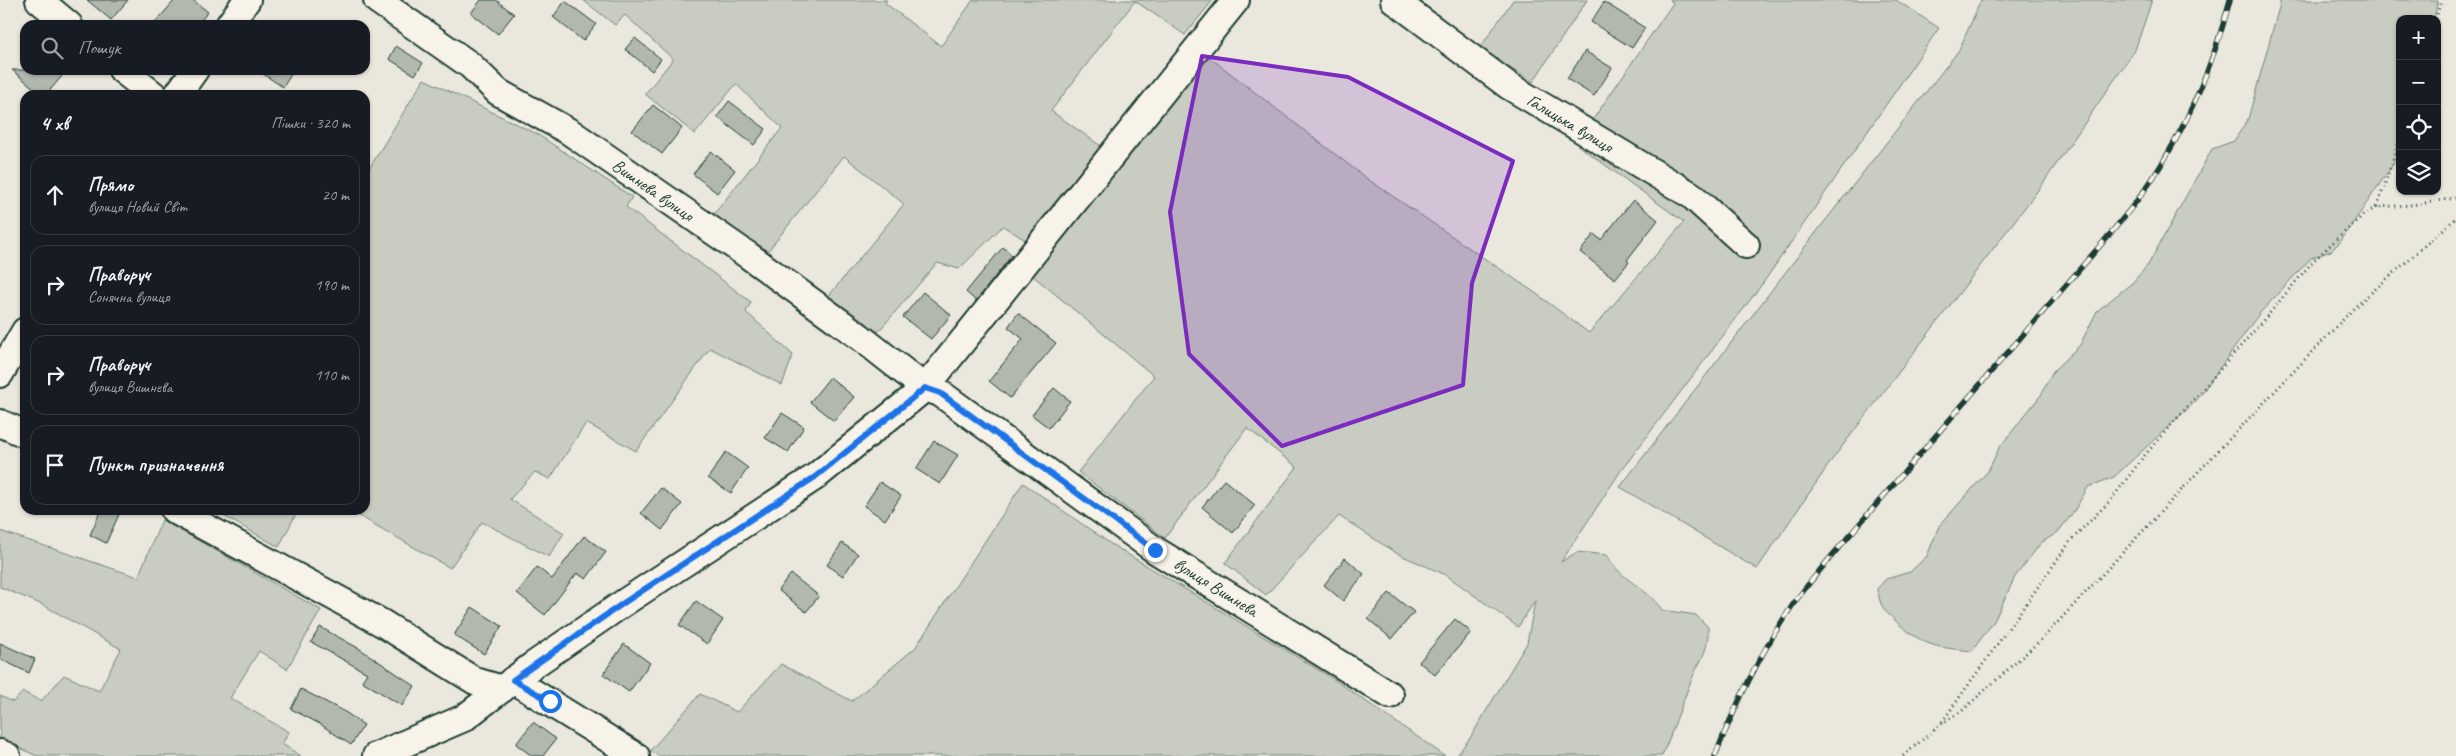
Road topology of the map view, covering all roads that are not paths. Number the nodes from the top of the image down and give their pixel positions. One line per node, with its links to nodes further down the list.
1 (39, 0): 6 (street)
2 (248, 0): 7 (street)
3 (377, 0): 15 (street, Вишнева вулиця)
4 (1236, 0): 15 (street)
5 (1394, 0): 12 (street, Галицька вулиця)
6 (63, 20)
7 (232, 20)
8 (128, 75): 10 (street)
9 (191, 75): 11 (street)
10 (148, 90)
11 (181, 90)
12 (1746, 245)
13 (20, 340): 14 (street)
14 (0, 374)
15 (925, 388): 19 (street); 20 (street, вулиця Вишнева)
16 (0, 423): 17 (street)
17 (20, 432)
18 (183, 515): 19 (street)
19 (507, 685): 23 (street); 24 (street)
20 (1390, 695)
21 (0, 753): 22 (street)
22 (7, 756)
23 (376, 756)
24 (636, 756)

